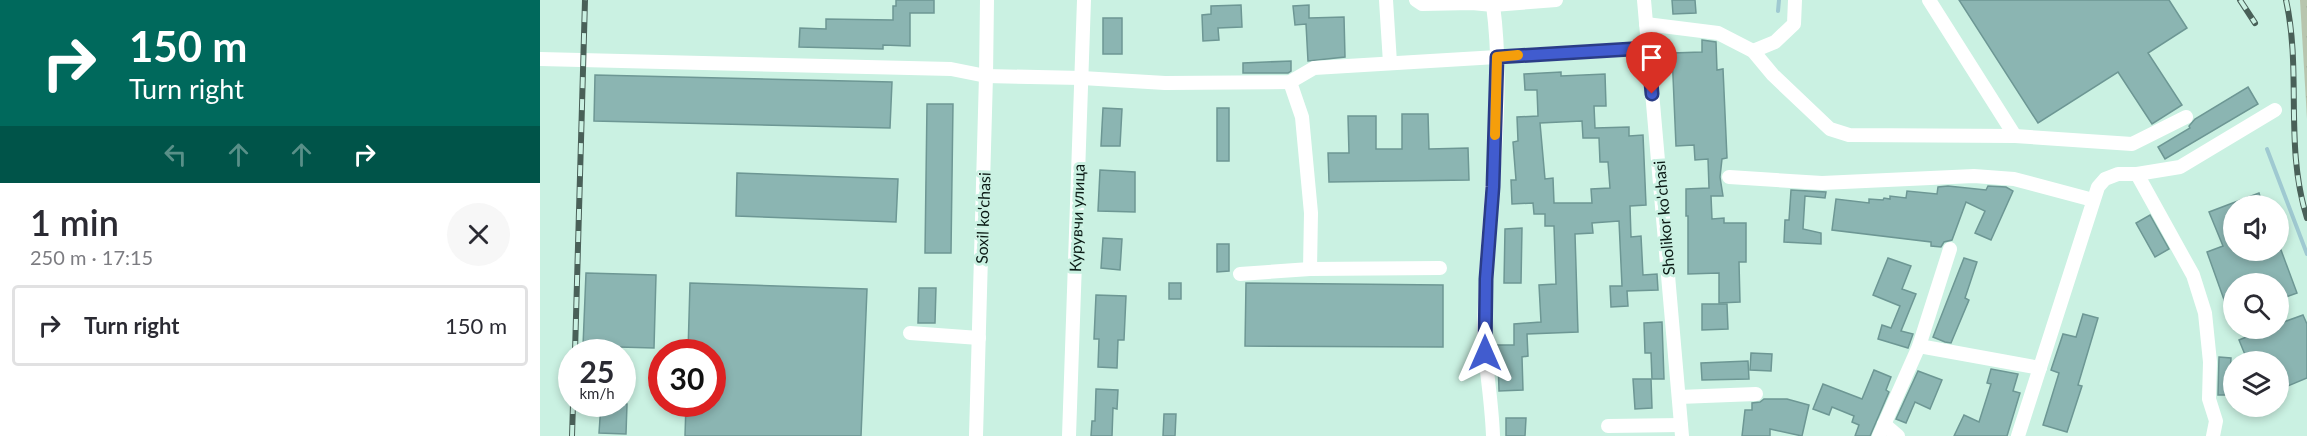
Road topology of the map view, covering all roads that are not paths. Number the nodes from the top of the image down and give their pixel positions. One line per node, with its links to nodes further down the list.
1 (987, 0): 16 (street, Soxil ko'chasi)
2 (1084, 0): 17 (street, Курувчи улица)
3 (1386, 0): 15 (street)
4 (1416, 0): 9 (street)
5 (1556, 0): 9 (street)
6 (1644, 0): 10 (street, Sholikor ko'chasi)
7 (1795, 0): 12 (street)
8 (1929, 0): 21 (street)
9 (1493, 5): 13 (street)
10 (1646, 24): 11 (street, Sholikor ko'chasi); 12 (street)
11 (1648, 48): 13 (street); 34 (street, Sholikor ko'chasi)
12 (1753, 51): 21 (street)
13 (1497, 57): 15 (street); 40 (street)
14 (540, 59): 16 (street)
15 (1390, 63): 18 (street)
16 (986, 76): 17 (street); 30 (street, Soxil ko'chasi)
17 (1082, 78): 18 (street); 39 (street, Курувчи улица)
18 (1290, 82): 27 (street)
19 (2275, 110): 22 (street)
20 (2186, 117): 21 (street)
21 (2015, 136)
22 (2137, 174): 24 (street); 43 (street)
23 (1729, 177): 24 (street)
24 (2093, 200): 32 (street)
25 (1950, 249): 31 (street)
26 (1440, 268): 27 (street)
27 (1310, 269): 28 (street)
28 (1240, 274)
29 (910, 333): 30 (street)
30 (979, 338): 38 (street, Soxil ko'chasi)
31 (1919, 346): 32 (street); 37 (street)
32 (2040, 368): 42 (street)
33 (1756, 394): 34 (street)
34 (1679, 397): 36 (street, Sholikor ko'chasi)
35 (1608, 426): 36 (street)
36 (1681, 430)
37 (1882, 430): 41 (street)
38 (976, 436)
39 (1069, 436)
40 (1493, 436)
41 (1898, 436)
42 (2018, 436)
43 (2213, 436)

